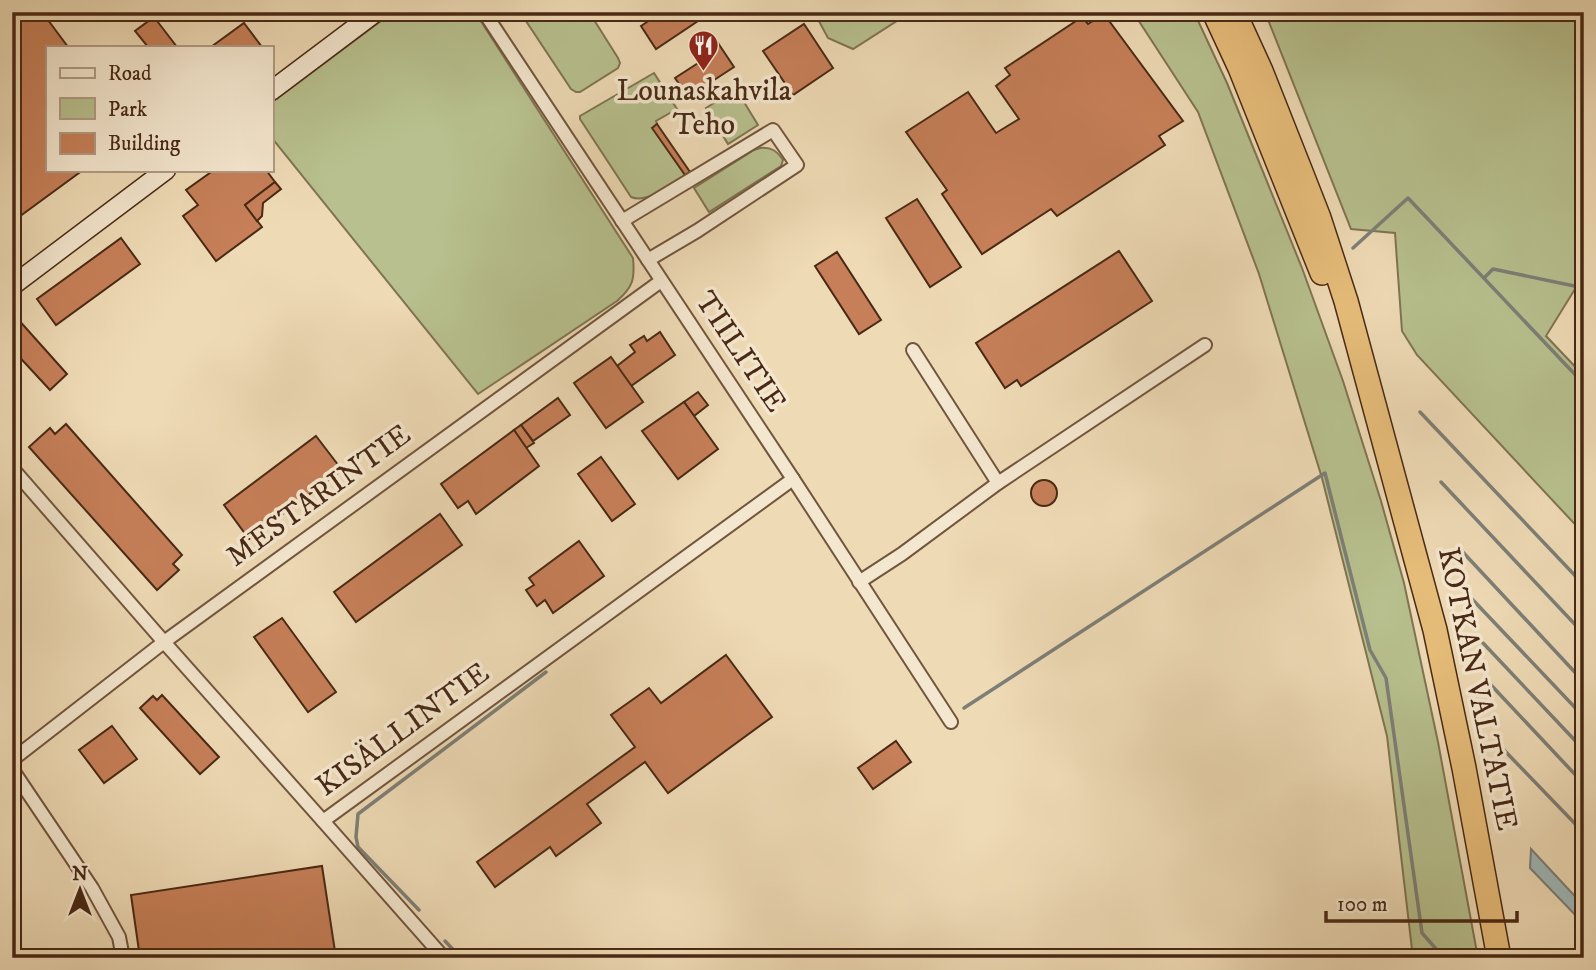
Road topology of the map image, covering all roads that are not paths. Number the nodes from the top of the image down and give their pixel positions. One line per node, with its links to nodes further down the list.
1 (376, 12): 5 (street)
2 (484, 12): 7 (street, TIILITIE)
3 (1214, 12): 13 (highway, KOTKAN VALTATIE)
4 (1234, 12): 13 (highway, KOTKAN VALTATIE)
5 (273, 89)
6 (163, 172): 10 (street)
7 (622, 221): 8 (street, TIILITIE); 8 (street)
8 (648, 260): 9 (street, TIILITIE)
9 (661, 281): 15 (street, TIILITIE); 18 (street, MESTARINTIE)
10 (12, 286)
11 (1205, 345): 16 (street)
12 (913, 350): 16 (street)
13 (1382, 437): 25 (highway, KOTKAN VALTATIE)
14 (12, 468): 18 (street, KISÄLLINTIE)
15 (793, 480): 17 (street, TIILITIE); 22 (street, KISÄLLINTIE)
16 (998, 483): 17 (street)
17 (859, 582): 19 (street, TIILITIE)
18 (164, 642): 20 (street, MESTARINTIE); 22 (street, KISÄLLINTIE)
19 (951, 722)
20 (12, 760)
21 (12, 769): 23 (street)
22 (324, 821): 24 (street)
23 (122, 958)
24 (444, 958)
25 (1499, 958)

